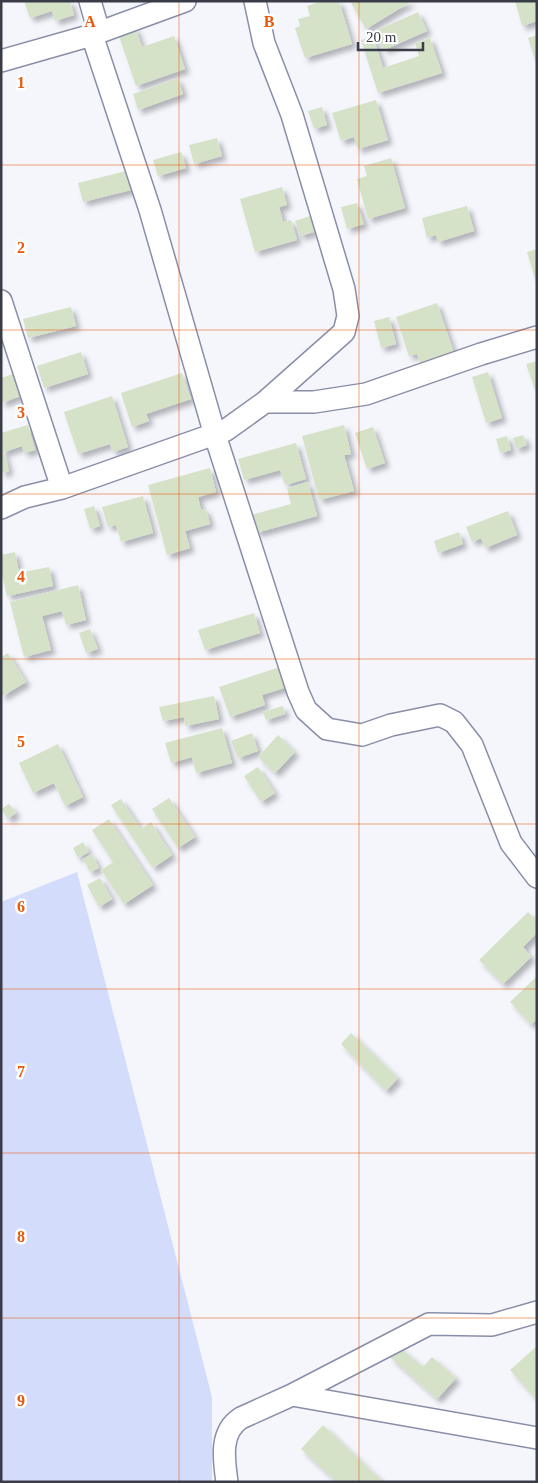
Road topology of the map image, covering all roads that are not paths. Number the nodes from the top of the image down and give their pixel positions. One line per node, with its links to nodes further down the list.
1 (90, 1): 4 (street)
2 (185, 1): 4 (street)
3 (255, 1): 8 (street)
4 (96, 34): 5 (street); 9 (street)
5 (1, 61)
6 (1, 301): 10 (street)
7 (537, 337): 8 (street)
8 (265, 402): 9 (street)
9 (215, 435): 10 (street); 12 (street)
10 (62, 488): 11 (street)
11 (1, 508)
12 (537, 877)
13 (537, 1312): 14 (street)
14 (292, 1395): 15 (street); 16 (street)
15 (537, 1438)
16 (227, 1482)

